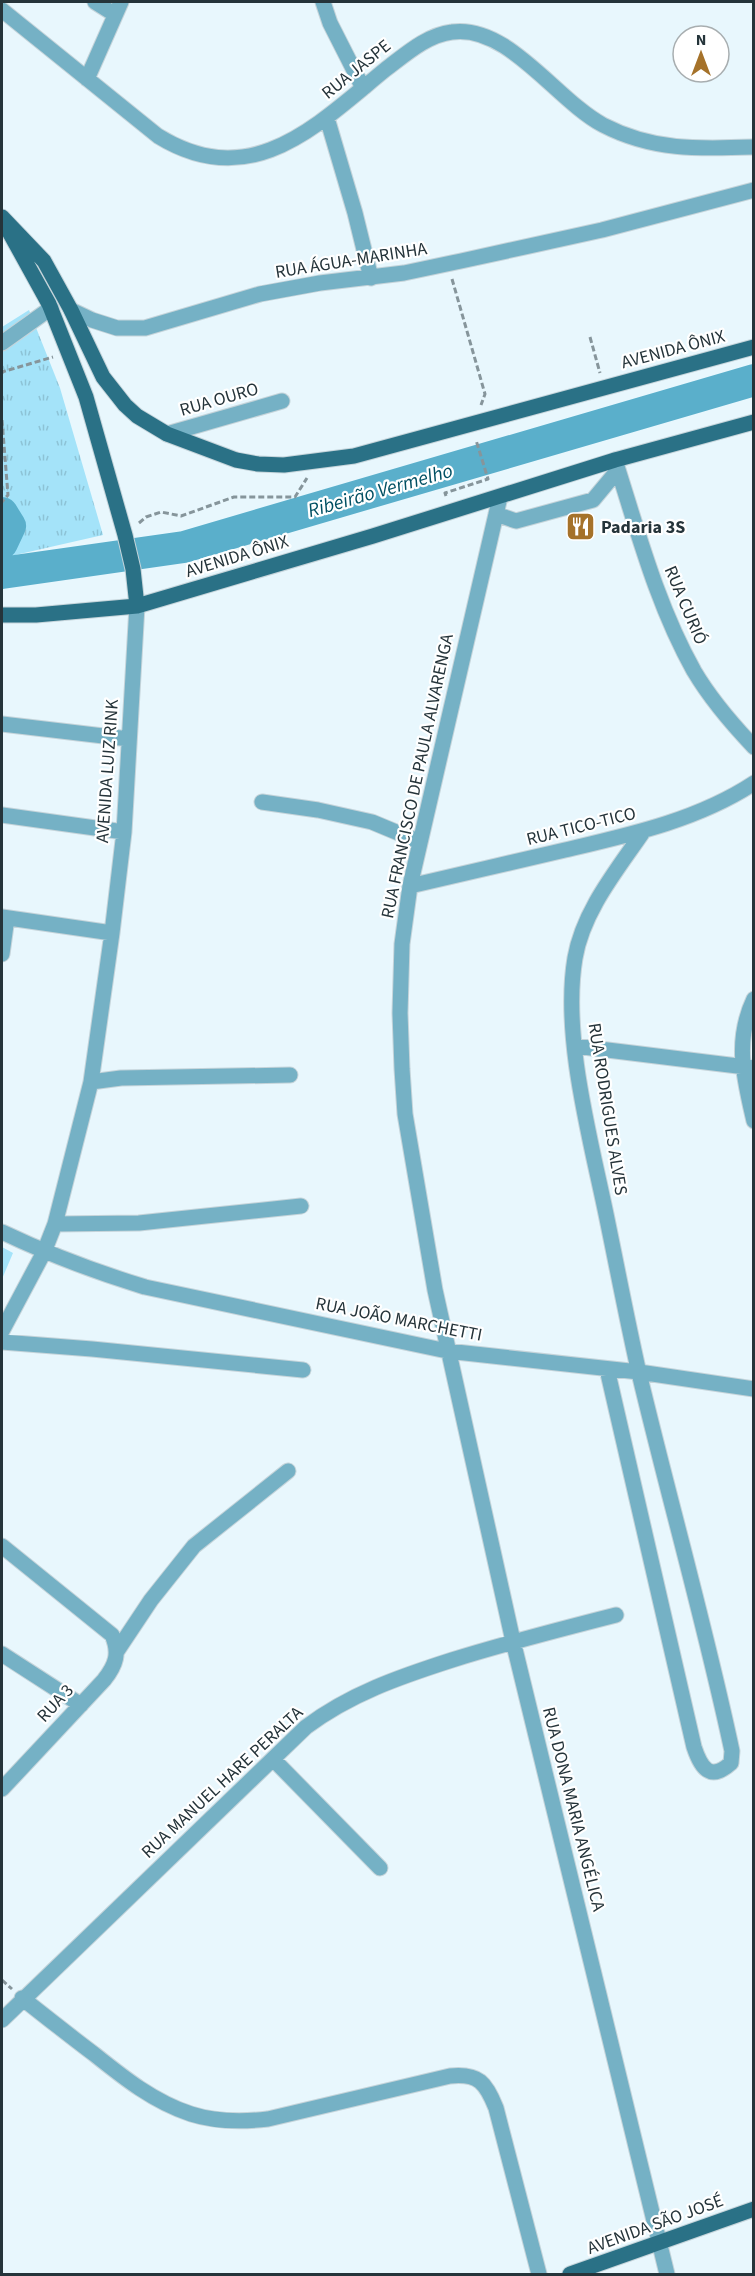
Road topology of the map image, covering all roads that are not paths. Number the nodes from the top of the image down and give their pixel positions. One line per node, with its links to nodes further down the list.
1 (95, 2): 3 (street)
2 (323, 2): 6 (street)
3 (117, 8): 5 (street)
4 (2, 10): 5 (street, RUA JASPE)
5 (87, 79): 7 (street, RUA JASPE)
6 (363, 88): 7 (street, RUA JASPE); 8 (street, RUA JASPE)
7 (327, 118): 11 (street)
8 (753, 147)
9 (753, 190): 11 (street, RUA ÁGUA-MARINHA)
10 (2, 218): 12 (main road, AVENIDA LUIZ RINK); 13 (main road)
11 (371, 278): 13 (street, RUA ÁGUA-MARINHA)
12 (51, 308): 14 (street); 22 (main road, AVENIDA LUIZ RINK)
13 (71, 310): 18 (main road, AVENIDA ÔNIX)
14 (2, 343)
15 (753, 347): 18 (main road, AVENIDA ÔNIX)
16 (282, 401): 18 (street, RUA OURO)
17 (753, 422): 19 (main road, AVENIDA ÔNIX)
18 (167, 434)
19 (616, 465): 20 (main road, AVENIDA ÔNIX); 21 (street); 26 (street, RUA CURIÓ)
20 (500, 497): 21 (street, RUA FRANCISCO DE PAULA ALVARENGA); 22 (main road, AVENIDA ÔNIX)
21 (496, 514): 32 (street, RUA FRANCISCO DE PAULA ALVARENGA)
22 (137, 606): 23 (main road, AVENIDA ÔNIX); 25 (street, AVENIDA LUIZ RINK)
23 (2, 615)
24 (2, 724): 25 (street)
25 (129, 739): 31 (street, AVENIDA LUIZ RINK)
26 (753, 747)
27 (753, 783): 30 (street, RUA TICO-TICO)
28 (262, 802): 32 (street)
29 (2, 815): 31 (street)
30 (643, 831): 33 (street, RUA TICO-TICO); 38 (street, RUA RODRIGUES ALVES)
31 (123, 832): 35 (street, AVENIDA LUIZ RINK)
32 (420, 842): 33 (street, RUA FRANCISCO DE PAULA ALVARENGA)
33 (410, 886): 49 (street, RUA FRANCISCO DE PAULA ALVARENGA)
34 (4, 917): 35 (street); 36 (street)
35 (112, 933): 41 (street, AVENIDA LUIZ RINK)
36 (2, 954)
37 (753, 999): 39 (street)
38 (575, 1046): 39 (street); 52 (street, RUA RODRIGUES ALVES)
39 (748, 1068): 42 (street)
40 (290, 1075): 41 (street)
41 (91, 1082): 44 (street, AVENIDA LUIZ RINK)
42 (753, 1121)
43 (300, 1206): 44 (street)
44 (55, 1224): 46 (street, AVENIDA LUIZ RINK)
45 (2, 1232): 46 (street, RUA JOÃO MARCHETTI)
46 (44, 1252): 47 (street, AVENIDA LUIZ RINK); 49 (street, RUA JOÃO MARCHETTI)
47 (2, 1332)
48 (2, 1342): 51 (street)
49 (447, 1351): 50 (street, RUA JOÃO MARCHETTI); 57 (street, RUA DONA MARIA ANGÉLICA)
50 (607, 1369): 52 (street, RUA JOÃO MARCHETTI); 52 (street, RUA RODRIGUES ALVES)
51 (303, 1370)
52 (639, 1372): 53 (street, RUA JOÃO MARCHETTI)
53 (753, 1389)
54 (288, 1472): 58 (street, RUA 3)
55 (2, 1546): 58 (street)
56 (616, 1615): 57 (street, RUA MANUEL HARE PERALTA)
57 (513, 1641): 61 (street, RUA MANUEL HARE PERALTA); 67 (street, RUA DONA MARIA ANGÉLICA)
58 (117, 1651): 60 (street, RUA 3)
59 (2, 1654): 60 (street)
60 (81, 1705): 62 (street, RUA 3)
61 (273, 1758): 63 (street); 64 (street, RUA MANUEL HARE PERALTA)
62 (2, 1789)
63 (380, 1868)
64 (22, 1998): 65 (street, RUA MANUEL HARE PERALTA); 68 (street)
65 (2, 2020)
66 (753, 2209): 67 (main road, AVENIDA SÃO JOSÉ)
67 (659, 2244): 69 (main road, AVENIDA SÃO JOSÉ); 70 (street, RUA DONA MARIA ANGÉLICA)
68 (539, 2274)
69 (570, 2274)
70 (667, 2274)

